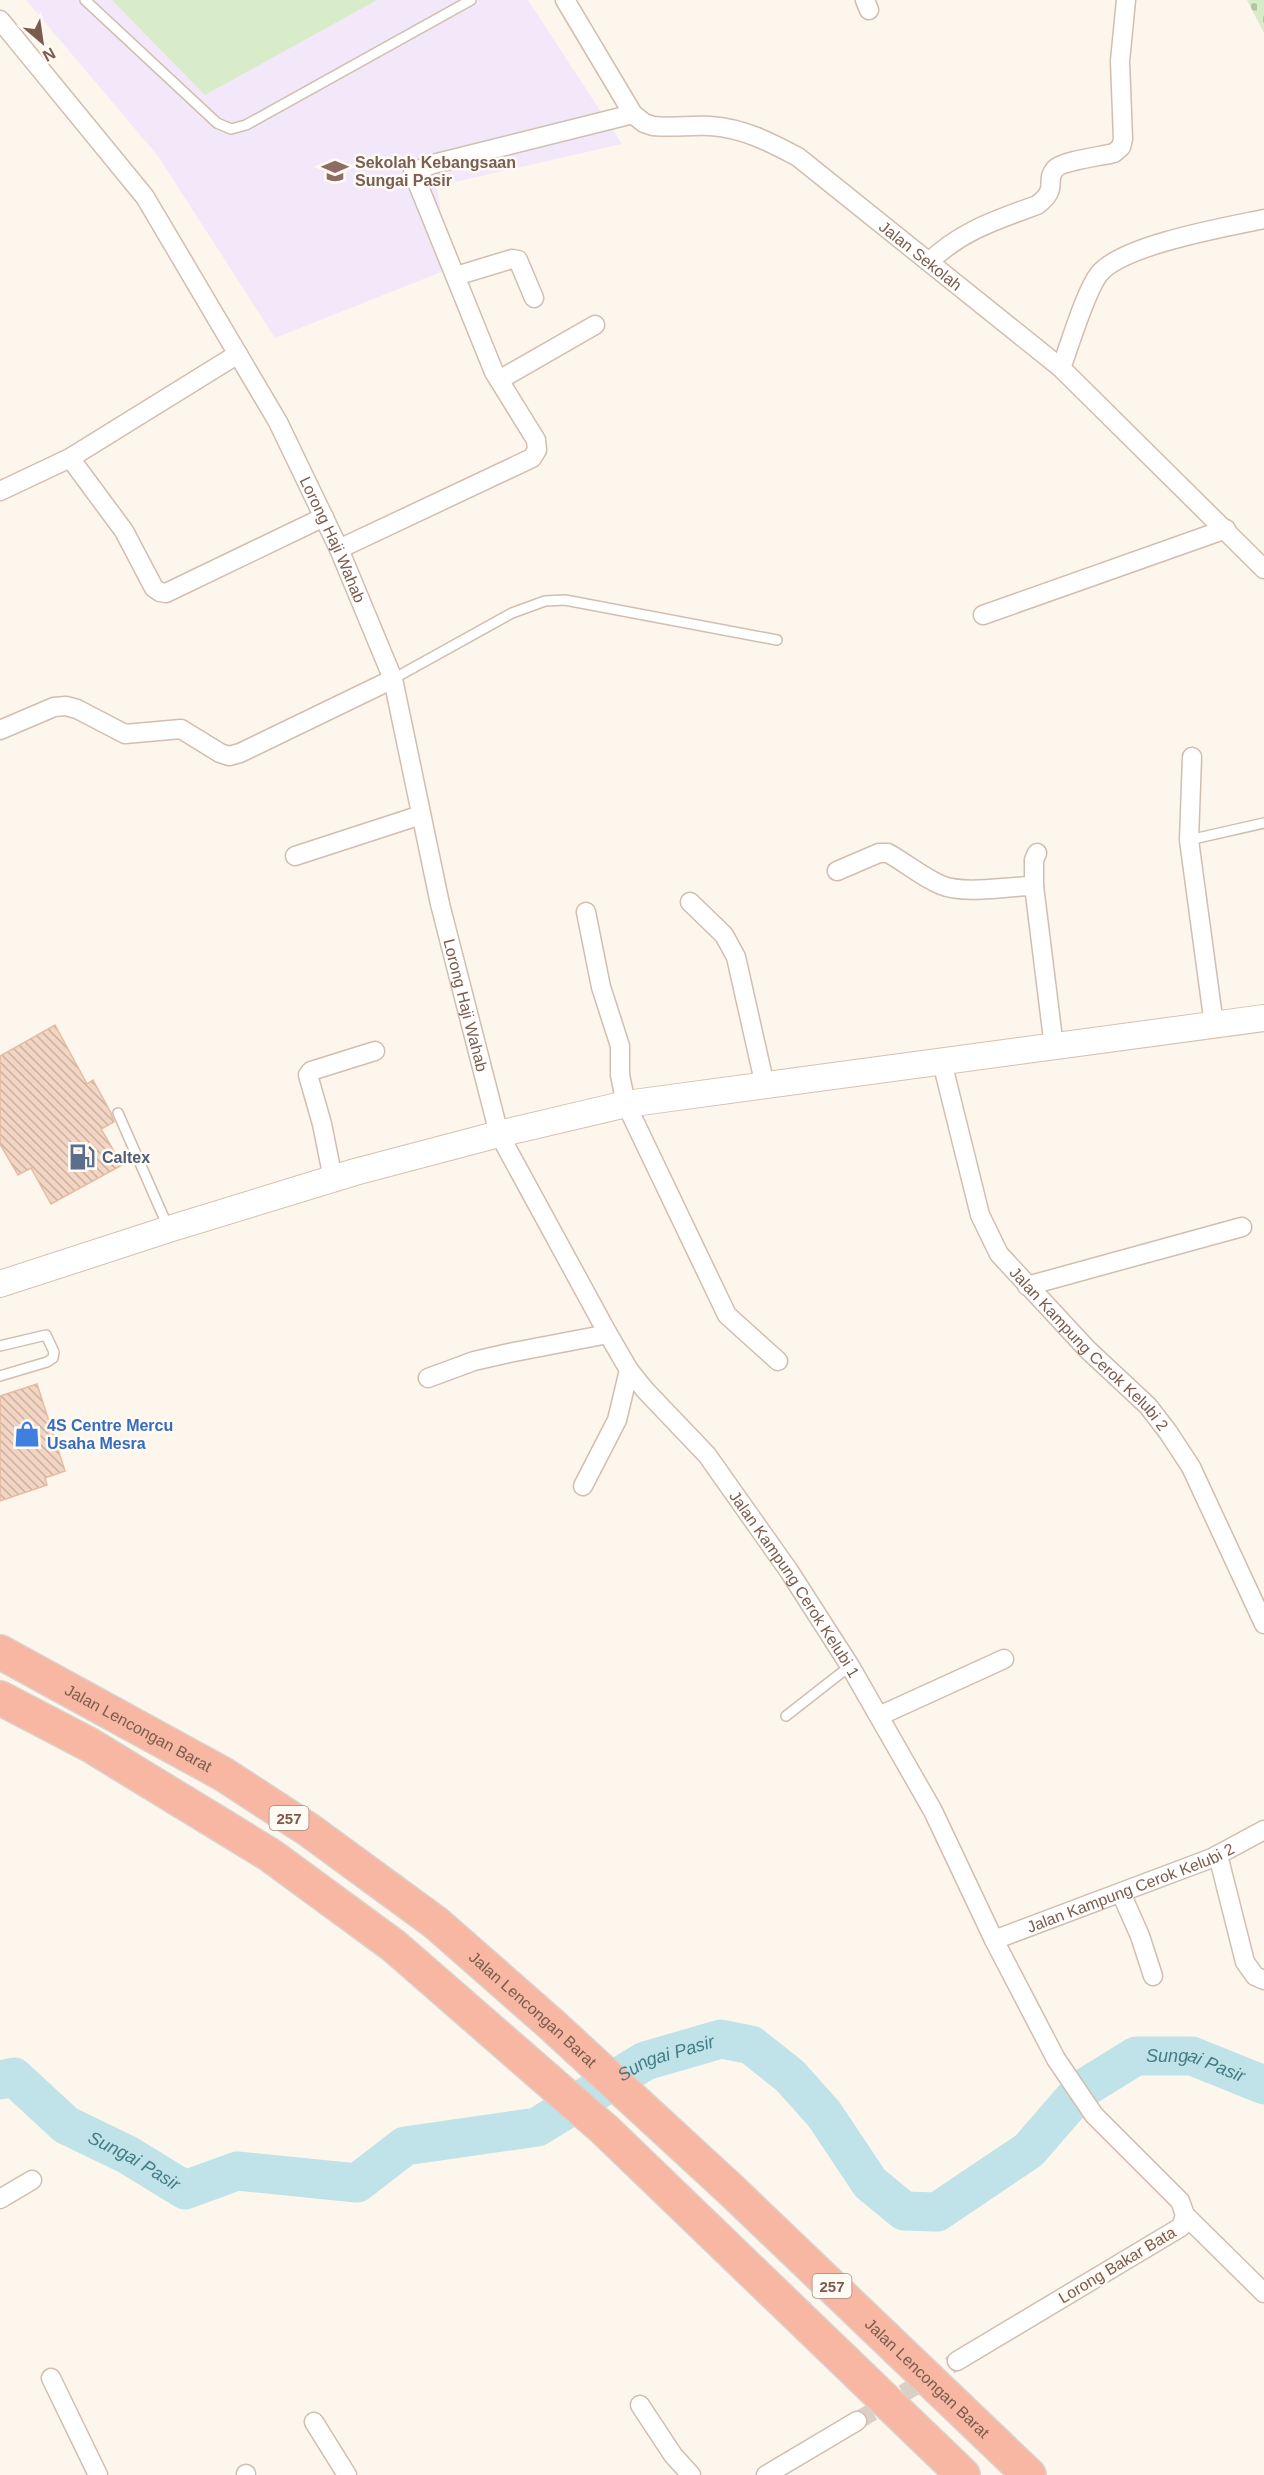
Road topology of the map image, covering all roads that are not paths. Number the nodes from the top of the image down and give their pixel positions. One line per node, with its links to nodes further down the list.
1 (85, 0): 2 (lane)
2 (471, 0)
3 (565, 0): 6 (street)
4 (1126, 0): 8 (street)
5 (0, 20): 12 (street, Lorong Haji Wahab)
6 (633, 114): 8 (street, Jalan Sekolah); 9 (street)
7 (1264, 219): 13 (street)
8 (929, 262): 13 (street, Jalan Sekolah)
9 (456, 276): 10 (street); 14 (street)
10 (534, 298)
11 (595, 325): 14 (street)
12 (238, 354): 15 (street); 17 (street, Lorong Haji Wahab)
13 (1061, 368): 18 (street, Jalan Sekolah)
14 (499, 380): 19 (street)
15 (70, 458): 16 (street); 17 (street)
16 (0, 491)
17 (324, 516): 19 (street, Lorong Haji Wahab)
18 (1226, 529): 20 (street, Jalan Sekolah); 21 (street)
19 (339, 549): 23 (street, Lorong Haji Wahab)
20 (1264, 568)
21 (983, 615)
22 (777, 640): 23 (lane)
23 (393, 679): 24 (street); 26 (street, Lorong Haji Wahab)
24 (0, 730)
25 (1192, 757): 28 (street)
26 (421, 815): 30 (street); 43 (street, Lorong Haji Wahab)
27 (1264, 823): 28 (lane)
28 (1190, 840): 36 (street)
29 (1037, 854): 32 (street)
30 (295, 856)
31 (837, 871): 32 (street)
32 (1034, 886): 37 (street)
33 (690, 902): 40 (street)
34 (586, 912): 41 (street)
35 (1264, 1018): 36 (main road)
36 (1214, 1025): 37 (main road)
37 (1054, 1047): 39 (main road)
38 (375, 1051): 44 (street)
39 (942, 1062): 40 (main road); 48 (street, Jalan Kampung Cerok Kelubi 2)
40 (765, 1086): 41 (main road)
41 (626, 1104): 43 (main road); 51 (street)
42 (117, 1113): 46 (lane)
43 (500, 1134): 44 (main road); 49 (street, Jalan Kampung Cerok Kelubi 1)
44 (333, 1179): 46 (main road)
45 (1242, 1227): 48 (street)
46 (169, 1229): 47 (main road)
47 (0, 1284)
48 (1028, 1286): 56 (street, Jalan Kampung Cerok Kelubi 2)
49 (608, 1334): 52 (street, Jalan Kampung Cerok Kelubi 1); 54 (street)
50 (0, 1346): 53 (lane)
51 (778, 1361)
52 (629, 1370): 55 (street); 59 (street, Jalan Kampung Cerok Kelubi 1)
53 (0, 1377)
54 (428, 1378)
55 (584, 1486)
56 (1264, 1624)
57 (0, 1652): 84 (highway, Jalan Lencongan Barat / 257)
58 (1004, 1659): 62 (street)
59 (850, 1666): 61 (lane); 62 (street, Jalan Kampung Cerok Kelubi 1)
60 (0, 1698): 83 (highway, 257)
61 (786, 1716)
62 (879, 1716): 66 (street, Jalan Kampung Cerok Kelubi 1)
63 (1264, 1830): 64 (street, Jalan Kampung Cerok Kelubi 2)
64 (1218, 1855): 65 (street, Jalan Kampung Cerok Kelubi 2); 68 (street)
65 (1121, 1893): 66 (street, Jalan Kampung Cerok Kelubi 2); 67 (street)
66 (994, 1940): 69 (street, Jalan Kampung Cerok Kelubi 1)
67 (1153, 1976)
68 (1264, 1980)
69 (1056, 2059): 72 (street, Lorong Bakar Bata)
70 (32, 2180): 71 (street)
71 (0, 2199)
72 (1185, 2215): 73 (street); 74 (street, Lorong Bakar Bata)
73 (1264, 2293)
74 (957, 2361)
75 (51, 2378): 79 (street)
76 (640, 2405): 81 (street)
77 (857, 2421): 82 (street)
78 (315, 2422): 80 (street)
79 (98, 2475)
80 (347, 2475)
81 (692, 2475)
82 (766, 2475)
83 (963, 2475)
84 (1029, 2475)

